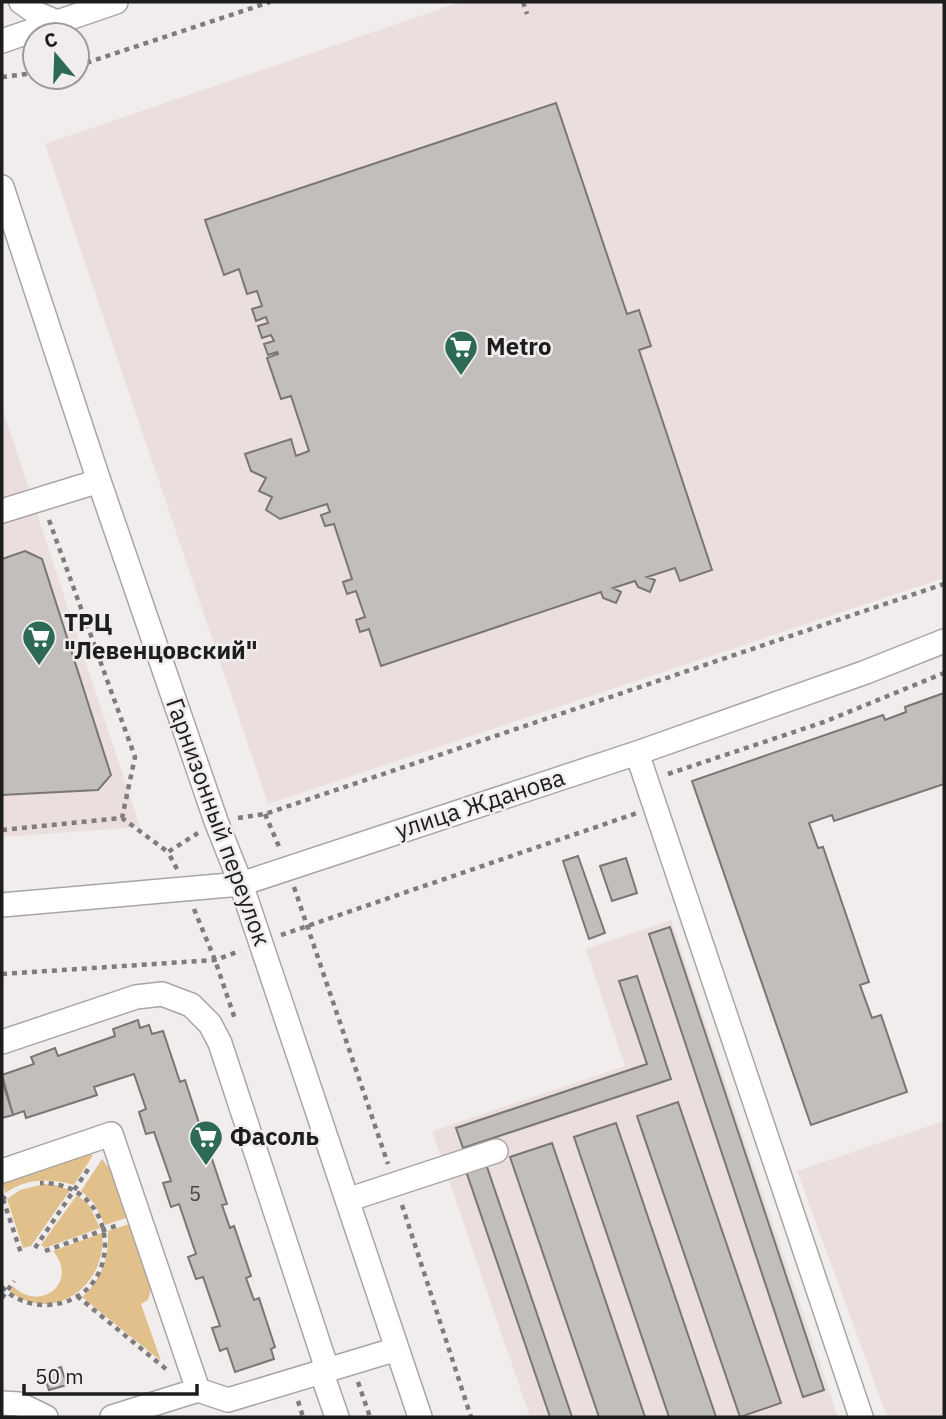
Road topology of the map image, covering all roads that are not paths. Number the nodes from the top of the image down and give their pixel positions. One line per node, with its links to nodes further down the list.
1 (21, 2): 3 (street)
2 (116, 2): 4 (street)
3 (55, 21)
4 (60, 21)
5 (21, 34): 6 (street)
6 (2, 41)
7 (2, 187): 8 (street, Гарнизонный переулок)
8 (99, 481): 9 (street); 12 (street, Гарнизонный переулок)
9 (4, 504)
10 (944, 641): 11 (street, улица Жданова)
11 (637, 753): 12 (street, улица Жданова); 26 (street)
12 (241, 884): 13 (street, улица Жданова); 17 (street, Гарнизонный переулок)
13 (2, 905)
14 (2, 1042): 19 (street)
15 (496, 1152): 17 (street)
16 (2, 1171): 20 (street)
17 (347, 1200): 18 (street, Гарнизонный переулок)
18 (397, 1349): 19 (street); 25 (street, Гарнизонный переулок)
19 (324, 1370): 20 (street); 24 (street)
20 (196, 1391): 23 (street)
21 (2, 1403): 22 (street)
22 (46, 1417)
23 (112, 1417)
24 (337, 1417)
25 (420, 1417)
26 (861, 1417)

